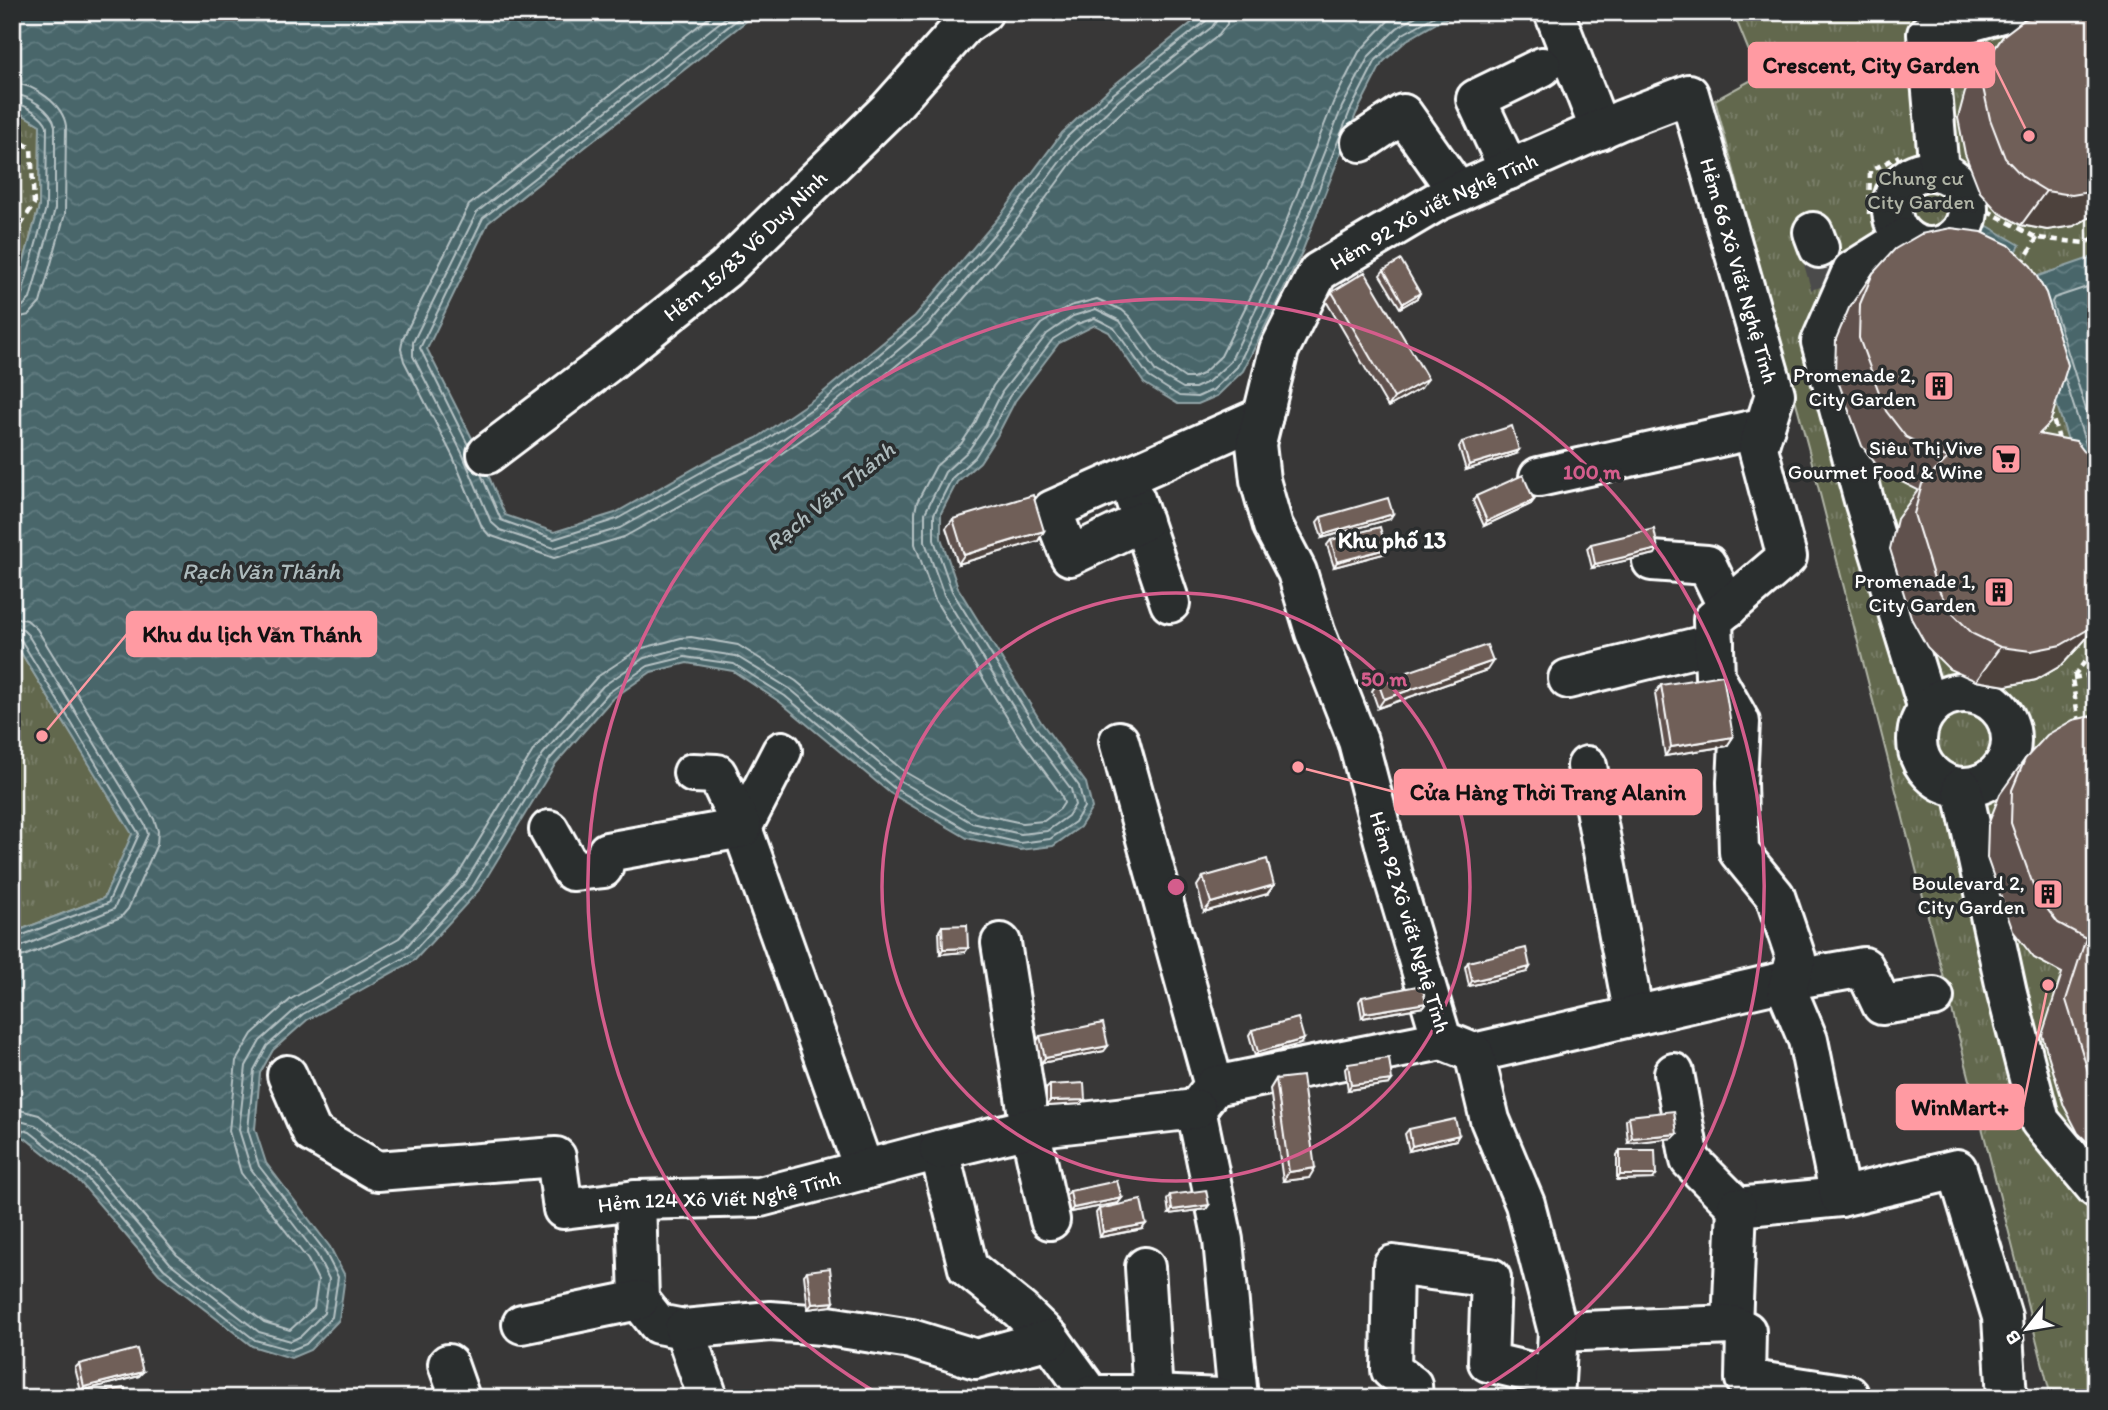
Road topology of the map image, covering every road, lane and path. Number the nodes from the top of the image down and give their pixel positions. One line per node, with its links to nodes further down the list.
1 (983, 12): 23 (street, Hẻm 15/83 Võ Duy Ninh)
2 (1553, 12): 6 (street)
3 (2005, 12): 10 (street)
4 (1542, 67): 9 (street)
5 (1689, 94): 6 (street, Hẻm 92 Xô viết Nghệ Tĩnh); 21 (street, Hẻm 66 Xô Viết Nghệ Tĩnh)
6 (1600, 130): 9 (street, Hẻm 92 Xô viết Nghệ Tĩnh)
7 (12, 137): 17 (path)
8 (1360, 142): 11 (street)
9 (1508, 170): 11 (street, Hẻm 92 Xô viết Nghệ Tĩnh)
10 (1954, 177): 12 (path); 15 (street); 15 (street)
11 (1458, 192): 20 (street, Hẻm 92 Xô viết Nghệ Tĩnh)
12 (1979, 206): 13 (path); 16 (path)
13 (1963, 236)
14 (2096, 237): 16 (path)
15 (1905, 238): 35 (street)
16 (2037, 238): 18 (path)
17 (12, 239)
18 (2018, 272)
19 (2047, 400): 22 (path)
20 (1263, 416): 24 (street); 48 (street, Hẻm 92 Xô viết Nghệ Tĩnh)
21 (1765, 426): 25 (street); 29 (street, Hẻm 66 Xô Viết Nghệ Tĩnh)
22 (2063, 452)
23 (488, 454)
24 (1127, 477): 26 (street); 26 (street)
25 (1539, 477)
26 (1143, 521): 28 (street)
27 (1652, 561): 29 (street)
28 (1170, 603)
29 (1728, 608): 30 (street, Hẻm 66 Xô Viết Nghệ Tĩnh)
30 (1714, 643): 33 (street); 45 (street, Hẻm 66 Xô Viết Nghệ Tĩnh)
31 (2096, 648): 34 (path)
32 (2096, 674): 34 (path)
33 (1568, 678)
34 (2072, 678): 36 (path)
35 (1928, 709): 41 (street); 41 (street)
36 (2080, 729)
37 (1119, 741): 51 (street)
38 (782, 751): 42 (street)
39 (1587, 766): 47 (street)
40 (693, 773): 42 (street)
41 (1962, 787): 55 (street)
42 (742, 828): 43 (street); 54 (street)
43 (549, 830)
44 (1001, 943): 52 (street)
45 (1790, 981): 46 (street, Hẻm 124 Xô Viết Nghệ Tĩnh); 47 (street, Hẻm 124 Xô Viết Nghệ Tĩnh); 56 (street, Hẻm 66 Xô Viết Nghệ Tĩnh)
46 (1934, 997)
47 (1634, 1016): 48 (street, Hẻm 124 Xô Viết Nghệ Tĩnh)
48 (1458, 1046): 51 (street, Hẻm 124 Xô Viết Nghệ Tĩnh); 65 (street, Hẻm 92 Xô viết Nghệ Tĩnh)
49 (1674, 1073): 58 (street)
50 (287, 1075): 57 (street, Hẻm 124 Xô Viết Nghệ Tĩnh)
51 (1205, 1097): 52 (street, Hẻm 124 Xô Viết Nghệ Tĩnh); 72 (street)
52 (1030, 1128): 53 (street, Hẻm 124 Xô Viết Nghệ Tĩnh); 59 (street)
53 (943, 1140): 54 (street, Hẻm 124 Xô Viết Nghệ Tĩnh); 66 (street)
54 (864, 1170): 57 (street, Hẻm 124 Xô Viết Nghệ Tĩnh)
55 (2096, 1188)
56 (1840, 1197): 58 (street); 75 (street)
57 (636, 1200): 61 (street)
58 (1737, 1207): 63 (street)
59 (1050, 1220)
60 (1145, 1267): 68 (street)
61 (639, 1300): 62 (street); 64 (street)
62 (522, 1324)
63 (1732, 1325): 65 (street); 74 (street)
64 (684, 1329): 66 (street); 70 (street)
65 (1558, 1332): 67 (street, Hẻm 92 Xô viết Nghệ Tĩnh)
66 (1051, 1339): 69 (street)
67 (1554, 1388): 73 (street)
68 (1153, 1395): 69 (street); 71 (street)
69 (1093, 1396)
70 (708, 1398)
71 (1221, 1398)
72 (1238, 1398)
73 (1413, 1398)
74 (1850, 1398)
75 (2007, 1398)

